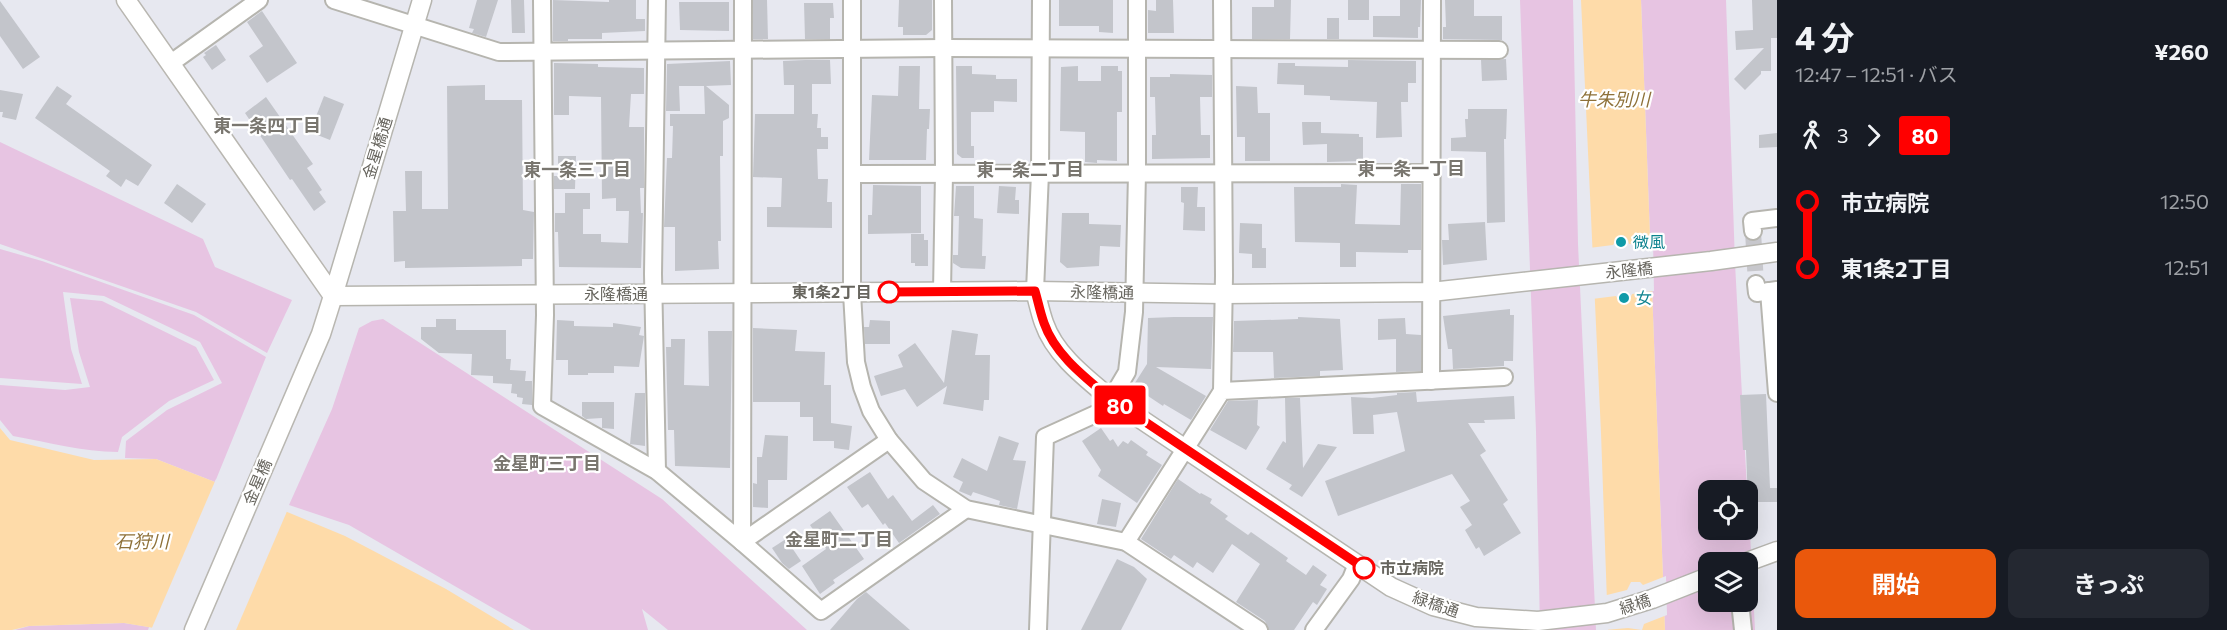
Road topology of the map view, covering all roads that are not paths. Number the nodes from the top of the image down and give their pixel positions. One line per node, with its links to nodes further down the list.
1 (126, 0): 25 (street)
2 (259, 0): 25 (street)
3 (334, 0): 14 (street)
4 (422, 0): 14 (street, 金星橋通)
5 (542, 0): 24 (street)
6 (657, 0): 22 (street)
7 (743, 0): 23 (street)
8 (852, 0): 17 (street)
9 (943, 0): 15 (street)
10 (1041, 0): 18 (street)
11 (1137, 0): 16 (street)
12 (1222, 0): 20 (street)
13 (1432, 0): 19 (street)
14 (415, 25): 24 (street); 46 (street, 金星橋通)
15 (944, 48): 17 (street); 18 (street); 26 (street)
16 (1137, 48): 18 (street); 20 (street); 28 (street)
17 (852, 49): 23 (street); 31 (street)
18 (1041, 49): 27 (street)
19 (1432, 49): 20 (street); 21 (street); 30 (street)
20 (1222, 50): 29 (street)
21 (1499, 50)
22 (657, 51): 23 (street); 24 (street); 40 (street)
23 (743, 51): 41 (street)
24 (542, 53): 44 (street)
25 (171, 63): 46 (street)
26 (944, 173): 27 (street); 31 (street); 38 (street)
27 (1040, 173): 28 (street); 37 (street)
28 (1137, 173): 29 (street); 43 (street)
29 (1222, 173): 30 (street); 45 (street)
30 (1432, 173): 39 (street)
31 (853, 174): 42 (street)
32 (1777, 218): 33 (street)
33 (1753, 231)
34 (1777, 252): 35 (street, 永隆橋)
35 (1546, 279): 39 (street, 永隆橋通)
36 (1767, 288): 51 (street)
37 (1035, 291): 38 (street, 永隆橋通); 43 (street, 永隆橋通); 52 (street, 緑橋通)
38 (942, 292): 42 (street, 永隆橋通)
39 (1431, 292): 45 (street, 永隆橋通); 49 (street)
40 (653, 293): 41 (street, 永隆橋通); 44 (street, 永隆橋通); 55 (street)
41 (742, 293): 42 (street, 永隆橋通); 58 (street)
42 (852, 293): 53 (street)
43 (1134, 293): 45 (street, 永隆橋通); 52 (street)
44 (543, 294): 46 (street, 永隆橋通); 55 (street)
45 (1224, 294): 50 (street)
46 (333, 296): 47 (street, 金星橋通)
47 (321, 334): 66 (street, 金星橋)
48 (1504, 377): 49 (street)
49 (1431, 381): 50 (street)
50 (1222, 391): 54 (street)
51 (1777, 393)
52 (1111, 399): 54 (street, 緑橋通); 57 (street)
53 (889, 440): 56 (street); 58 (street)
54 (1186, 449): 59 (street); 62 (street, 緑橋通)
55 (657, 471): 58 (street)
56 (966, 509): 57 (street); 58 (street)
57 (1041, 524): 59 (street); 67 (street)
58 (742, 542)
59 (1126, 542): 68 (street)
60 (1777, 551): 61 (street)
61 (1758, 558)
62 (1358, 564): 65 (street, 緑橋通); 69 (street)
63 (1698, 581): 65 (street, 緑橋)
64 (1741, 612): 70 (street)
65 (1560, 620)
66 (194, 630)
67 (1038, 630)
68 (1259, 630)
69 (1314, 630)
70 (1743, 630)

